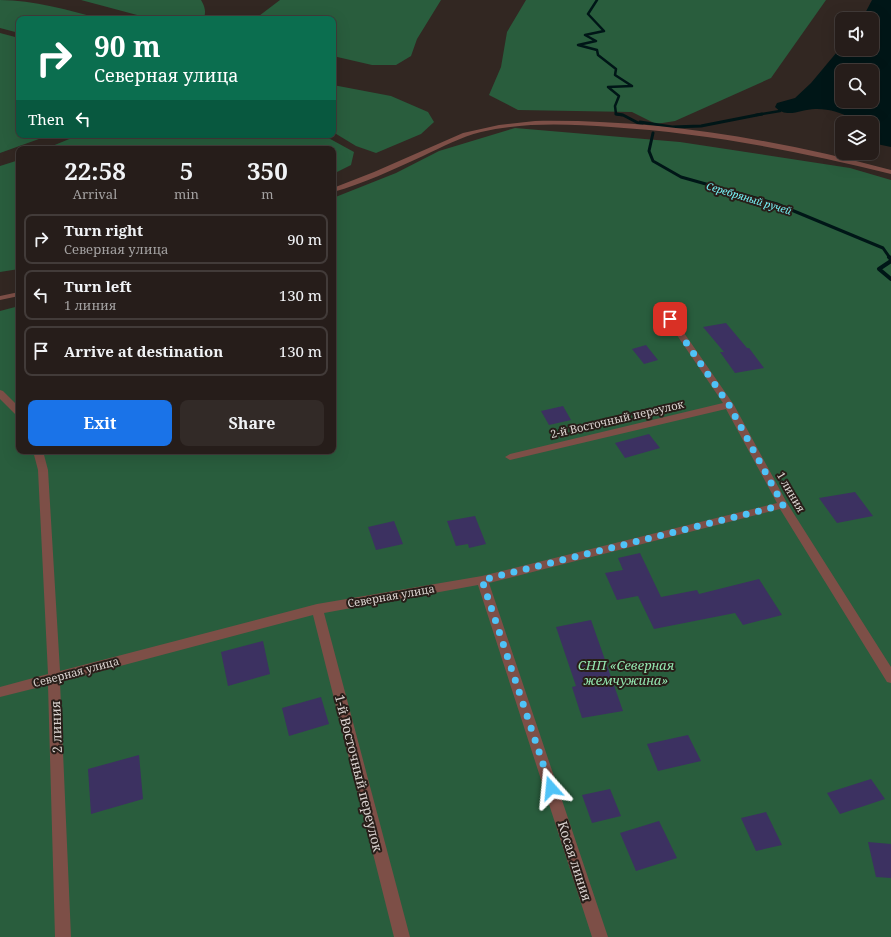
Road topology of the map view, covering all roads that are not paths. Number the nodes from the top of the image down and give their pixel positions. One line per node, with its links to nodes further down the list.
1 (891, 172): 2 (street)
2 (336, 189)
3 (16, 295): 4 (street)
4 (0, 298)
5 (670, 319): 7 (street, 1 линия)
6 (0, 393): 8 (street)
7 (729, 405): 10 (street, 2-й Восточный переулок); 11 (street, 1 линия)
8 (16, 410)
9 (39, 454): 15 (street, 2 линия)
10 (510, 457)
11 (783, 505): 12 (street, Северная улица); 14 (street, 1 линия)
12 (482, 580): 13 (street, Северная улица); 19 (street, Косая линия)
13 (317, 608): 15 (street, Северная улица); 18 (street, 1-й Восточный переулок)
14 (891, 678)
15 (54, 679): 16 (street, Северная улица); 17 (street, 2 линия)
16 (0, 692)
17 (63, 937)
18 (402, 937)
19 (600, 937)

